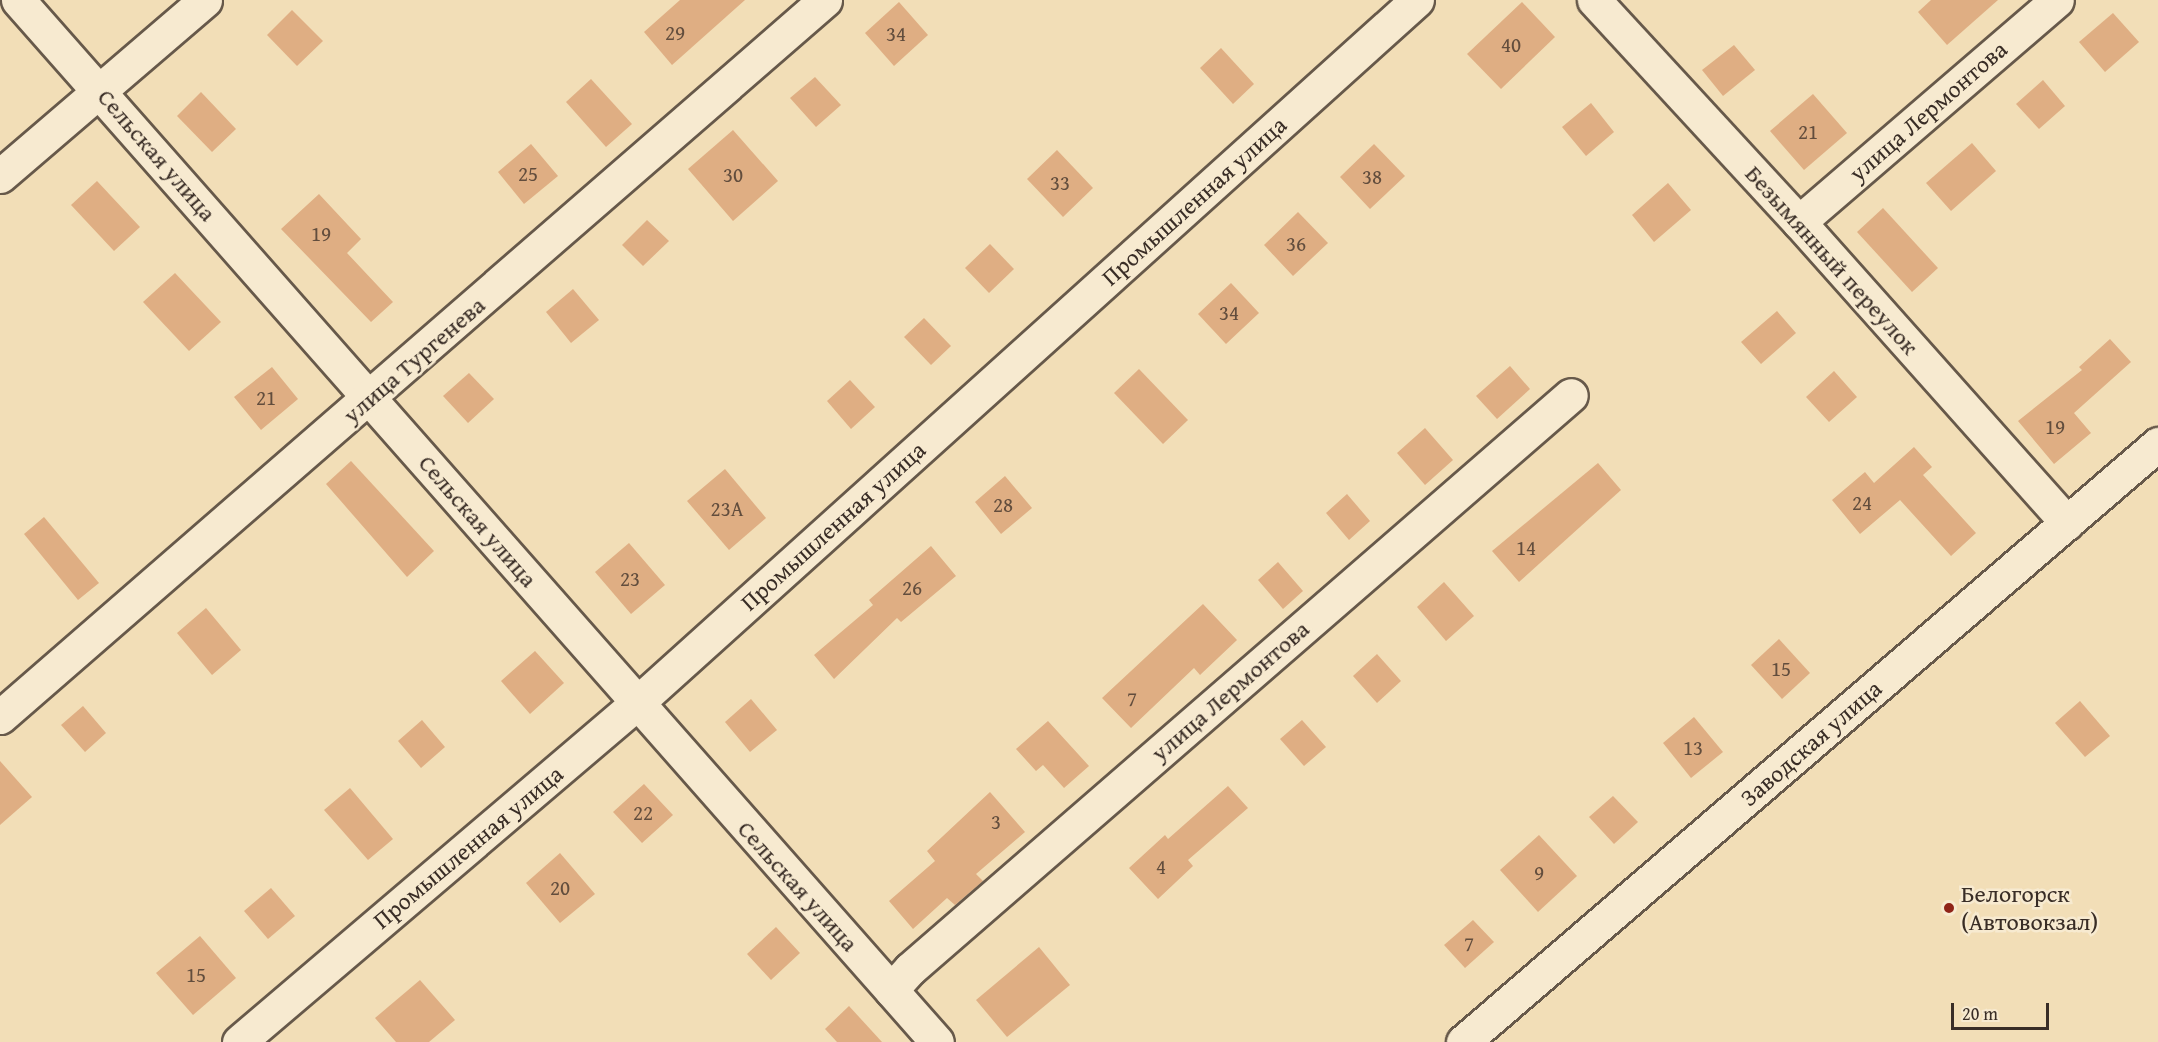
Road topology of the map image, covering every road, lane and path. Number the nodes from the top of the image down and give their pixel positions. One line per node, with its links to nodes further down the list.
1 (18, 0): 7 (street, Сельская улица)
2 (205, 0): 7 (street)
3 (825, 0): 11 (street, улица Тургенева)
4 (1417, 0): 14 (street, Промышленная улица)
5 (1594, 0): 9 (street, Безымянный переулок)
6 (2057, 0): 9 (street, улица Лермонтова)
7 (100, 90): 8 (street); 11 (street, Сельская улица)
8 (0, 176)
9 (1799, 222): 13 (street, Безымянный переулок)
10 (1571, 395): 16 (street, улица Лермонтова)
11 (371, 398): 14 (street, Сельская улица); 15 (street, улица Тургенева)
12 (2158, 444): 13 (street, Заводская улица)
13 (2067, 523): 19 (street, Заводская улица)
14 (637, 703): 16 (street, Сельская улица); 17 (street, Промышленная улица)
15 (0, 717)
16 (891, 990): 18 (street, Сельская улица)
17 (239, 1042)
18 (937, 1042)
19 (1463, 1042)

